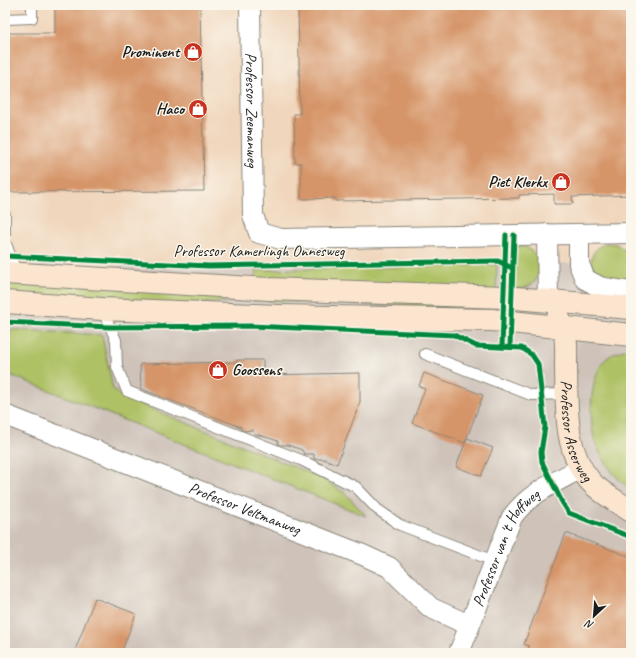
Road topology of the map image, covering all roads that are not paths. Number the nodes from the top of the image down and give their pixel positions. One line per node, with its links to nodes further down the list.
1 (32, 5): 3 (lane)
2 (250, 5): 6 (street, Professor Zeemanweg)
3 (5, 19)
4 (5, 215): 8 (lane)
5 (631, 233): 7 (street)
6 (547, 234): 7 (street); 10 (street)
7 (579, 234): 9 (street)
8 (11, 274): 10 (main road, Professor Kamerlingh Onnesweg)
9 (631, 292)
10 (548, 301): 12 (main road, Professor Kamerlingh Onnesweg); 15 (main road)
11 (5, 302): 14 (main road)
12 (584, 304): 13 (main road, Professor Kamerlingh Onnesweg); 15 (main road)
13 (631, 308)
14 (102, 309): 15 (main road); 22 (lane)
15 (565, 329): 16 (main road); 18 (main road, Professor Asserweg)
16 (631, 335)
17 (425, 354): 18 (lane)
18 (566, 394): 20 (main road, Professor Asserweg)
19 (5, 415): 23 (street, Professor Veltmanweg)
20 (581, 468): 21 (main road, Professor Asserweg); 22 (street, Professor van 't Hoffweg)
21 (631, 511)
22 (494, 561): 23 (street, Professor van 't Hoffweg)
23 (469, 625): 24 (street, Professor van 't Hoffweg)
24 (459, 653)

